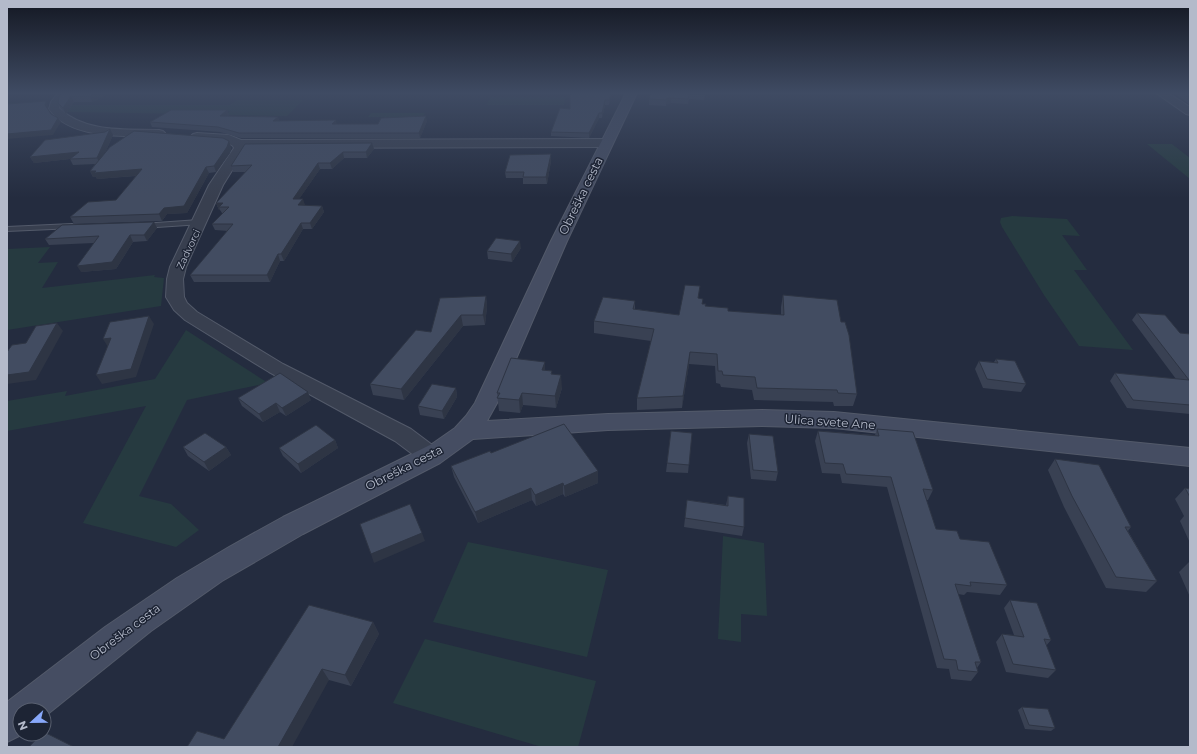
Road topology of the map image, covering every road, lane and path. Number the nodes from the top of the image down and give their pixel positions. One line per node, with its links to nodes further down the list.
1 (93, 128): 4 (street)
2 (613, 128): 3 (main road, Obreška cesta)
3 (606, 143): 4 (street); 9 (main road, Obreška cesta)
4 (239, 144): 5 (street, Zadvorci)
5 (199, 222): 7 (lane); 10 (street, Zadvorci)
6 (82, 226): 8 (lane)
7 (131, 226)
8 (7, 229)
9 (468, 431): 10 (main road, Obreška cesta); 11 (main road, Ulica svete Ane)
10 (431, 456): 12 (main road, Obreška cesta)
11 (1190, 457)
12 (35, 702)

